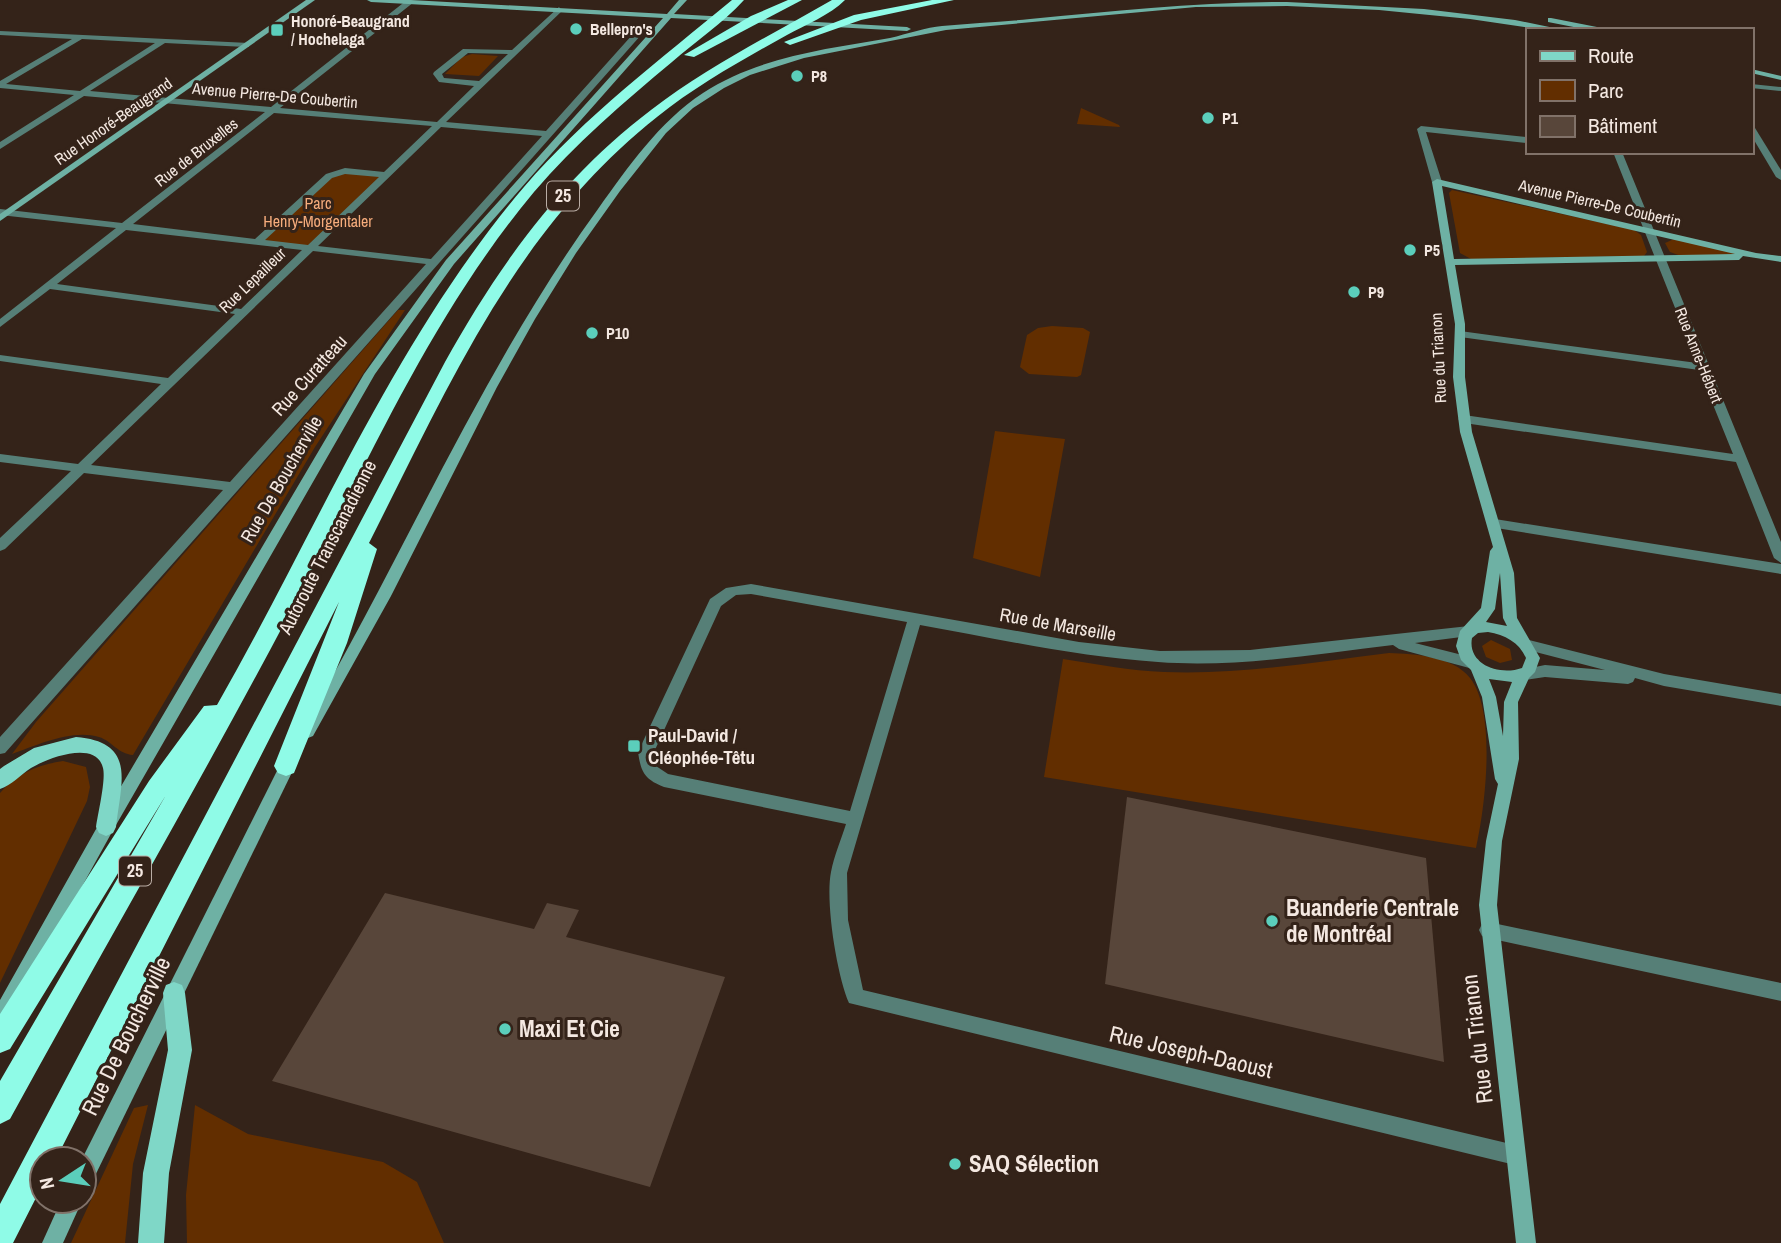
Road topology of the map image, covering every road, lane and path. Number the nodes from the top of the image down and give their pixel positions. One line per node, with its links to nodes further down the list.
1 (312, 0): 25 (main road, Rue Honoré-Beaugrand)
2 (371, 0): 12 (main road)
3 (683, 0): 15 (main road)
4 (734, 0): 16 (highway)
5 (739, 0): 16 (highway, Autoroute Transcanadienne / 25)
6 (797, 0): 38 (highway)
7 (840, 0): 28 (highway, Autoroute Transcanadienne / 25)
8 (949, 0): 28 (highway)
9 (1180, 0): 21 (main road)
10 (1376, 0): 20 (main road)
11 (694, 1): 14 (main road)
12 (410, 2): 13 (main road); 39 (street, Rue de Bruxelles)
13 (559, 9): 15 (main road); 26 (street, Rue Lepailleur)
14 (684, 13): 15 (main road); 16 (main road)
15 (670, 15): 16 (main road); 91 (main road, Rue De Boucherville)
16 (706, 20): 21 (main road); 38 (highway, Autoroute Transcanadienne / 25)
17 (645, 26): 42 (street, Rue Curatteau)
18 (945, 28): 19 (main road); 21 (main road); 21 (main road)
19 (1545, 28)
20 (1590, 28)
21 (898, 29): 87 (main road, Rue De Boucherville)
22 (0, 33): 23 (street)
23 (80, 37): 24 (street); 33 (street)
24 (163, 41): 25 (street); 36 (street)
25 (246, 46): 37 (main road, Rue Honoré-Beaugrand)
26 (516, 52): 32 (street, Rue Lepailleur); 32 (street)
27 (1753, 63): 29 (main road)
28 (729, 65): 70 (highway, Autoroute Transcanadienne / 25)
29 (1781, 70)
30 (1753, 71): 31 (main road)
31 (1781, 78)
32 (482, 83): 40 (street, Rue Lepailleur)
33 (0, 85): 36 (street, Avenue Pierre-De Coubertin)
34 (1753, 86): 35 (street)
35 (1781, 89)
36 (80, 94): 37 (street, Avenue Pierre-De Coubertin); 44 (street)
37 (167, 101): 39 (street, Avenue Pierre-De Coubertin); 49 (main road, Rue Honoré-Beaugrand)
38 (614, 105): 79 (highway, Autoroute Transcanadienne / 25)
39 (272, 110): 40 (street, Avenue Pierre-De Coubertin); 50 (street, Rue de Bruxelles)
40 (438, 125): 42 (street, Avenue Pierre-De Coubertin); 46 (street, Rue Lepailleur)
41 (1753, 131): 47 (street)
42 (548, 134): 57 (street, Rue Curatteau)
43 (1526, 140): 48 (street, Rue du Trianon)
44 (0, 146)
45 (1618, 154): 51 (street, Rue Anne-Hébert)
46 (384, 175): 52 (street); 53 (street, Rue Lepailleur)
47 (1781, 177)
48 (1437, 182): 51 (main road, Avenue Pierre-De Coubertin); 58 (main road, Rue du Trianon)
49 (2, 214): 50 (street)
50 (124, 227): 52 (street); 59 (street, Rue de Bruxelles)
51 (1649, 230): 54 (main road, Avenue Pierre-De Coubertin); 56 (street, Rue Anne-Hébert)
52 (257, 242): 53 (street)
53 (308, 248): 57 (street); 60 (street, Rue Lepailleur)
54 (1756, 256): 55 (main road, Avenue Pierre-De Coubertin); 56 (main road, Avenue Pierre-De Coubertin)
55 (1781, 259)
56 (1660, 260): 58 (main road, Avenue Pierre-De Coubertin); 64 (street, Rue Anne-Hébert)
57 (432, 262): 71 (street, Rue Curatteau)
58 (1450, 262): 62 (main road, Rue du Trianon)
59 (48, 286): 60 (street); 61 (street, Rue de Bruxelles)
60 (242, 312): 65 (street, Rue Lepailleur)
61 (0, 324)
62 (1460, 334): 64 (street); 66 (main road, Rue du Trianon)
63 (0, 358): 65 (street)
64 (1704, 367): 68 (street, Rue Anne-Hébert)
65 (170, 382): 69 (street, Rue Lepailleur)
66 (1464, 419): 68 (street); 72 (main road, Rue du Trianon)
67 (0, 458): 69 (street)
68 (1741, 459): 75 (street, Rue Anne-Hébert)
69 (80, 469): 71 (street); 74 (street, Rue Lepailleur)
70 (388, 483): 87 (highway); 101 (highway, Autoroute Transcanadienne / 25)
71 (233, 487): 86 (street, Rue Curatteau)
72 (1495, 524): 73 (main road, Rue du Trianon); 76 (street)
73 (1498, 542): 78 (main road, Rue du Trianon); 81 (main road, Rue du Trianon)
74 (0, 546)
75 (1781, 558)
76 (1781, 569)
77 (915, 619): 80 (street, Rue de Marseille); 90 (street); 90 (street, Rue de Marseille)
78 (1470, 631): 80 (street, Rue de Marseille); 81 (main road); 82 (main road)
79 (269, 633): 96 (highway); 97 (highway, Autoroute Transcanadienne / 25)
80 (1380, 640): 82 (street, Rue de Marseille)
81 (1524, 643): 83 (main road); 84 (street)
82 (1475, 665): 83 (main road); 89 (main road, Rue du Trianon)
83 (1523, 675): 84 (street); 89 (main road, Rue du Trianon)
84 (1664, 680): 85 (street)
85 (1781, 700)
86 (0, 748)
87 (286, 766): 94 (main road, Rue De Boucherville)
88 (0, 781): 91 (main road)
89 (1504, 788): 92 (main road, Rue du Trianon)
90 (855, 818): 99 (street, Rue Joseph-Daoust)
91 (106, 827): 95 (main road, Rue De Boucherville)
92 (1488, 930): 93 (street); 99 (main road, Rue du Trianon)
93 (1781, 992)
94 (174, 993): 98 (main road, Rue De Boucherville); 103 (main road)
95 (0, 1018)
96 (0, 1039)
97 (0, 1109)
98 (98, 1148)
99 (1516, 1155): 104 (main road, Rue du Trianon)
100 (65, 1215): 102 (main road)
101 (0, 1236)
102 (52, 1243)
103 (151, 1243)
104 (1526, 1243)

